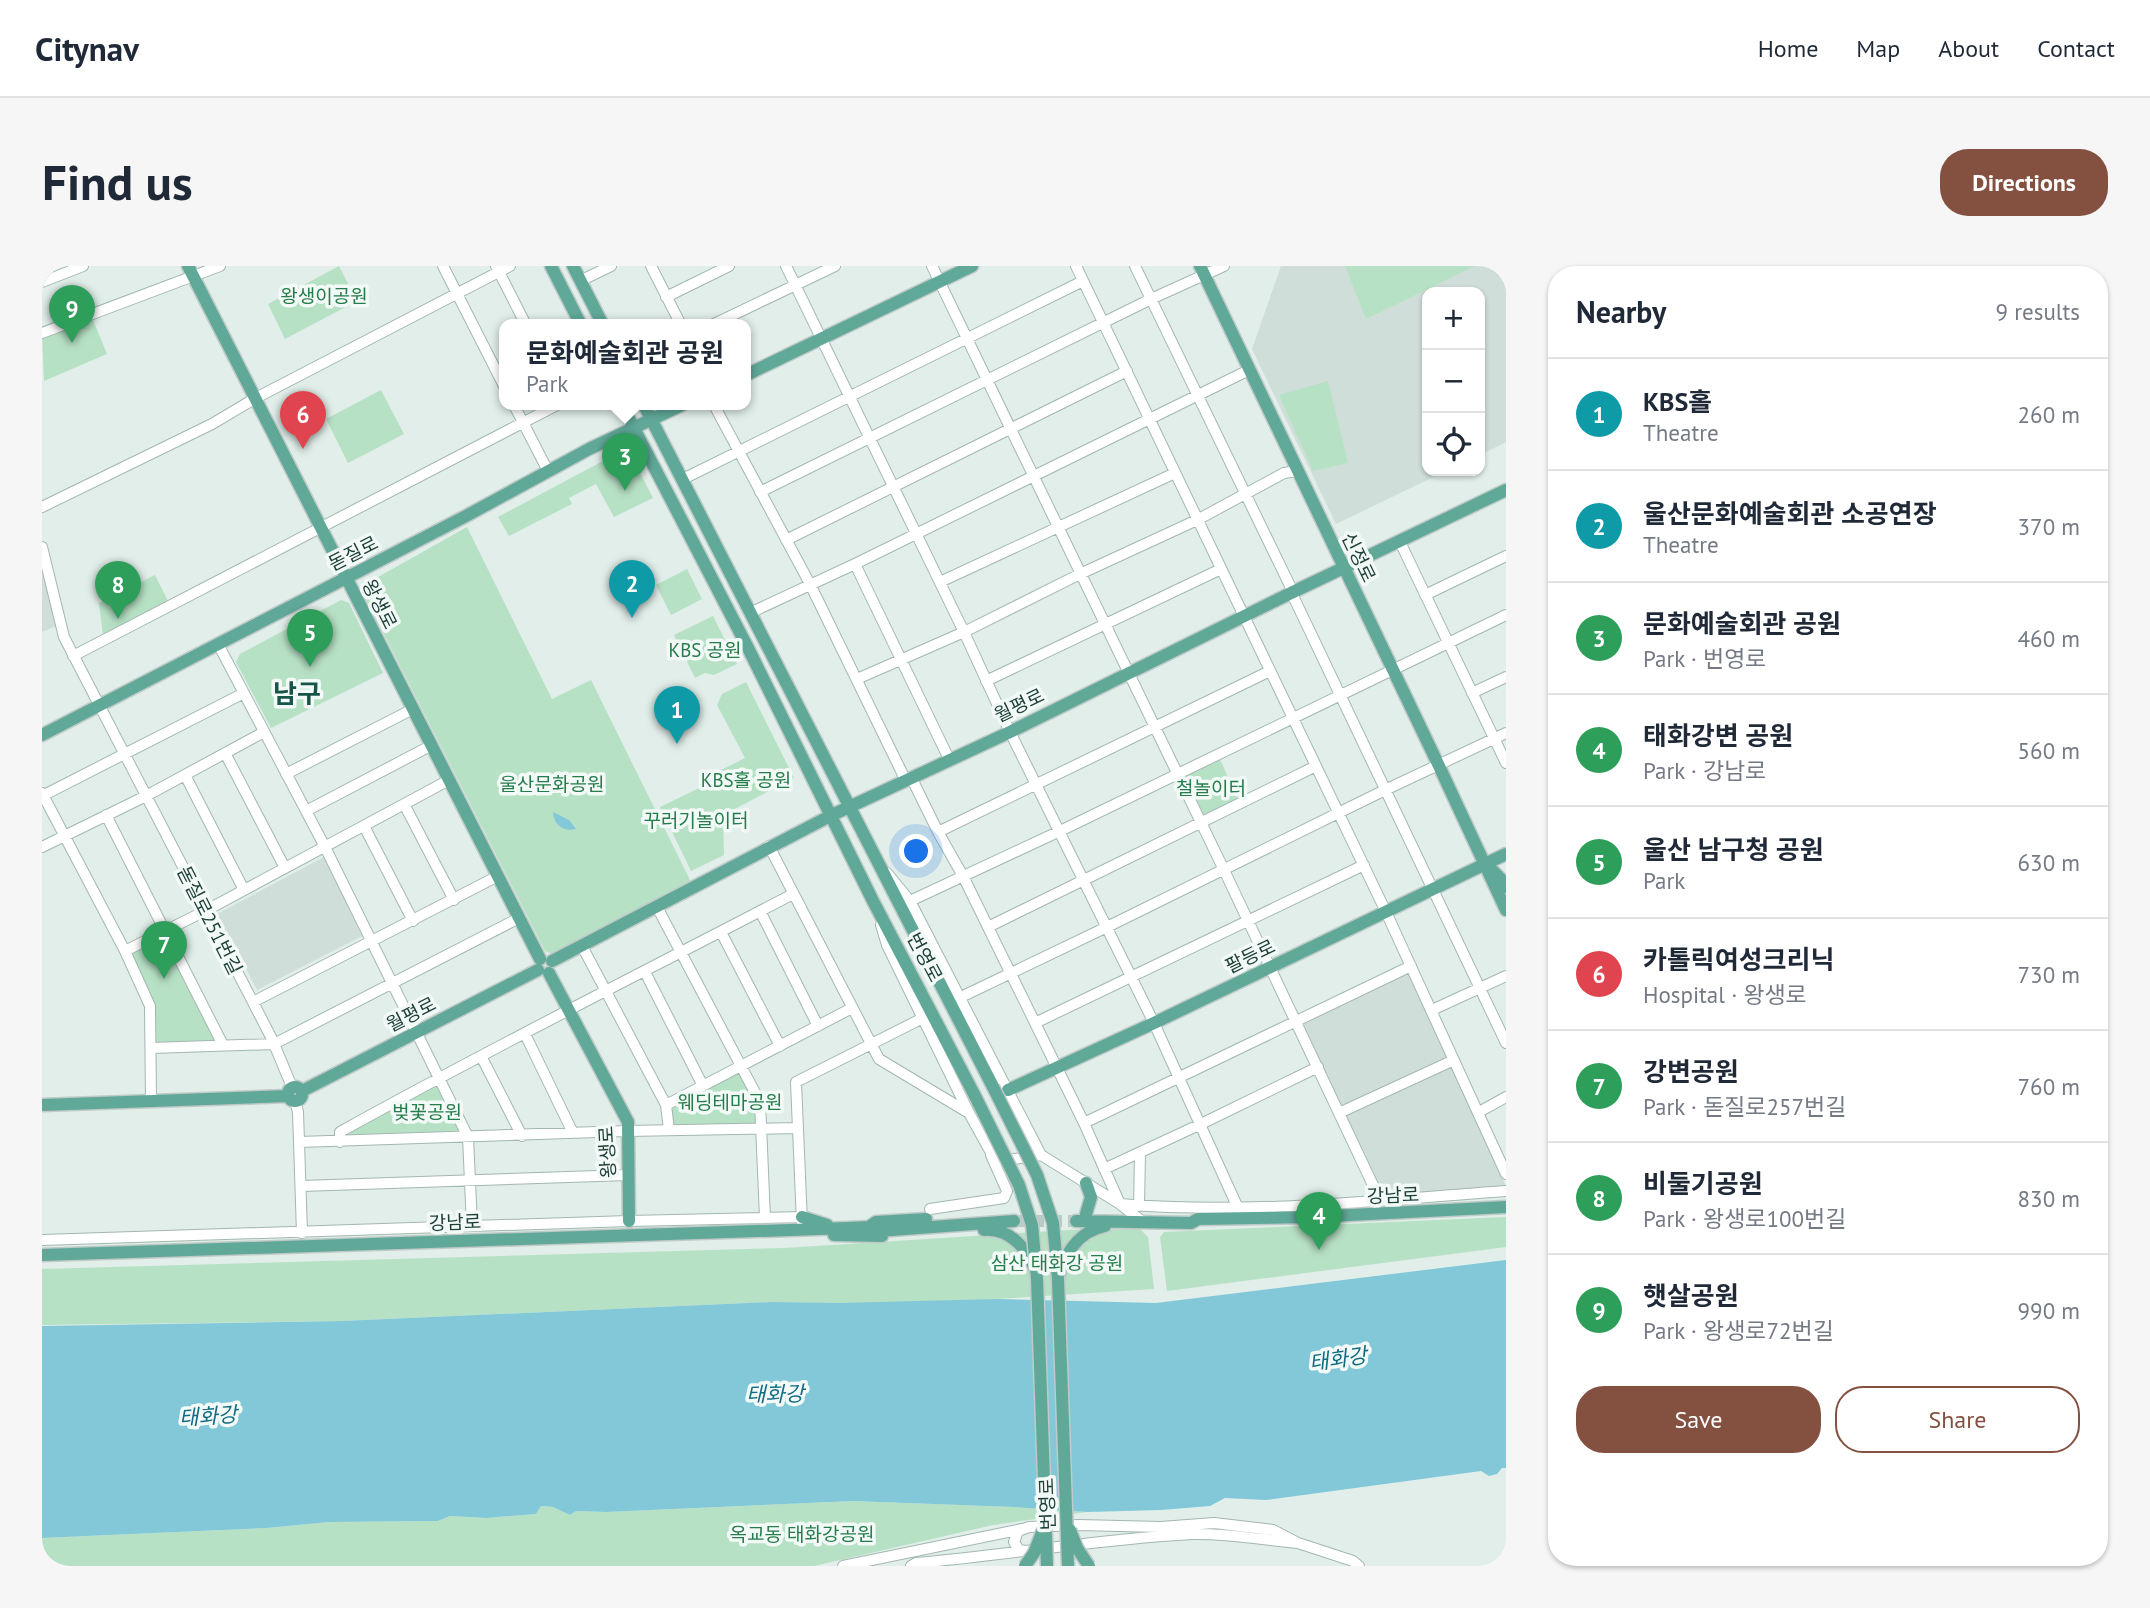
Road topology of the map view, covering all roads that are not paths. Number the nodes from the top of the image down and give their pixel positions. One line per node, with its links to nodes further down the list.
1 (83, 266): 22 (street)
2 (220, 266): 18 (street)
3 (443, 266): 25 (street)
4 (510, 266): 17 (street)
5 (551, 266): 29 (main road)
6 (573, 266): 20 (main road)
7 (611, 266): 20 (street)
8 (651, 266): 26 (street)
9 (729, 266): 26 (street)
10 (786, 266): 24 (street)
11 (835, 266): 24 (street)
12 (932, 266): 23 (street)
13 (972, 266): 23 (main road)
14 (1076, 266): 21 (street)
15 (1135, 266): 27 (street)
16 (1224, 266): 19 (street)
17 (498, 269): 25 (street); 28 (street)
18 (190, 271): 34 (street); 44 (main road, 왕생로)
19 (1202, 271): 27 (street); 37 (main road, 신정로)
20 (580, 281): 30 (main road)
21 (1083, 281): 33 (street); 35 (street)
22 (42, 282)
23 (940, 282): 35 (street); 36 (main road)
24 (796, 285): 32 (street); 36 (street)
25 (457, 294): 40 (street); 44 (street)
26 (666, 297): 31 (street)
27 (1151, 299): 33 (street); 43 (street)
28 (523, 319)
29 (578, 319)
30 (600, 319)
31 (678, 319)
32 (725, 319)
33 (1103, 323): 38 (street); 41 (street)
34 (42, 333)
35 (967, 338): 41 (street); 42 (street)
36 (822, 339): 39 (main road); 42 (street)
37 (1250, 370): 43 (street); 61 (main road, 신정로)
38 (1127, 371): 51 (street); 55 (street)
39 (751, 373)
40 (499, 376)
41 (988, 381): 55 (street); 56 (street)
42 (849, 395): 56 (street); 57 (street)
43 (1199, 396): 51 (street); 68 (street)
44 (254, 399): 69 (street); 72 (main road, 왕생로)
45 (516, 410): 53 (street)
46 (548, 410): 53 (street)
47 (625, 410): 54 (main road, 번영로)
48 (647, 410): 52 (main road, 번영로)
49 (672, 410): 52 (main road, 돋질로)
50 (717, 410): 57 (street)
51 (1151, 419): 62 (street); 63 (street)
52 (652, 420): 54 (main road, 돋질로); 58 (main road, 번영로)
53 (523, 423): 59 (street); 72 (street)
54 (635, 428): 59 (main road, 돋질로); 60 (main road, 번영로)
55 (1011, 430): 63 (street); 65 (street)
56 (870, 438): 65 (street); 67 (street)
57 (738, 450): 64 (street); 67 (street)
58 (675, 463): 60 (main road); 64 (main road, 번영로)
59 (548, 471): 82 (main road, 돋질로)
60 (657, 471): 125 (main road, 번영로)
61 (1297, 471): 68 (street); 80 (main road, 신정로)
62 (1175, 473): 70 (street); 71 (street)
63 (1034, 477): 71 (street); 73 (street)
64 (683, 479): 87 (main road, 번영로)
65 (894, 487): 73 (street); 74 (street)
66 (1506, 491): 75 (main road, 월평로)
67 (760, 492): 74 (street)
68 (1245, 493): 70 (street); 85 (street)
69 (42, 507)
70 (1198, 520): 79 (street); 81 (street)
71 (1058, 527): 81 (street); 83 (street)
72 (320, 528): 82 (main road, 왕생로); 94 (street)
73 (917, 534): 78 (street); 83 (street)
74 (786, 540): 84 (street)
75 (1400, 542): 80 (main road, 월평로); 86 (street)
76 (42, 547): 94 (street, 돋질로251번길)
77 (1506, 556): 86 (street)
78 (855, 564): 84 (street); 95 (street)
79 (1221, 569): 89 (street); 90 (street)
80 (1344, 569): 85 (main road, 월평로); 96 (main road, 신정로)
81 (1080, 574): 90 (street); 91 (street)
82 (345, 578): 93 (main road, 돋질로); 106 (main road, 왕생로)
83 (940, 582): 91 (street)
84 (810, 584): 87 (street); 100 (street)
85 (1293, 592): 89 (main road, 월평로); 104 (street)
86 (1425, 595): 92 (street)
87 (752, 611): 121 (main road, 번영로)
88 (1506, 615): 92 (street)
89 (1244, 616): 97 (street); 98 (main road, 월평로)
90 (1105, 625): 98 (street); 101 (street)
91 (964, 632): 95 (street); 101 (street)
92 (1448, 643): 96 (street); 103 (street)
93 (218, 644): 102 (street); 105 (main road, 돋질로)
94 (73, 656): 105 (street, 돋질로251번길)
95 (901, 659): 100 (street); 117 (street)
96 (1393, 670): 104 (street); 120 (main road, 신정로)
97 (1270, 671): 107 (street); 108 (street)
98 (1128, 674): 108 (street); 110 (main road, 월평로)
99 (1506, 677): 103 (street)
100 (857, 679): 126 (street)
101 (986, 681): 110 (street)
102 (244, 693): 109 (street); 116 (street)
103 (1472, 693): 113 (street)
104 (1340, 695): 107 (street); 129 (street)
105 (98, 706): 112 (main road, 돋질로); 116 (street, 돋질로251번길)
106 (413, 709): 114 (main road, 왕생로); 122 (street)
107 (1293, 718): 119 (street); 123 (street)
108 (1155, 728): 123 (street); 128 (street)
109 (264, 732): 115 (street); 122 (street)
110 (1010, 732): 117 (main road, 월평로); 128 (street)
111 (1506, 733): 113 (street)
112 (42, 735)
113 (1494, 739): 118 (street); 120 (street)
114 (432, 745): 127 (main road, 왕생로); 134 (street)
115 (225, 753): 124 (street); 150 (street)
116 (124, 754): 130 (street); 131 (street, 돋질로251번길)
117 (949, 759): 126 (main road, 월평로)
118 (1506, 763)
119 (1316, 766): 135 (street); 138 (street)
120 (1439, 766): 129 (street); 147 (main road, 신정로)
121 (832, 768): 125 (main road); 133 (main road, 번영로)
122 (286, 774): 134 (street)
123 (1177, 774): 138 (street); 140 (street)
124 (185, 775): 131 (street); 157 (street)
125 (813, 778): 137 (main road, 번영로)
126 (908, 778): 133 (main road, 월평로); 141 (street)
127 (449, 780): 132 (street); 152 (main road, 왕생로)
128 (1037, 785): 140 (street); 141 (street)
129 (1385, 789): 135 (street); 155 (street)
130 (43, 795): 142 (street)
131 (146, 796): 136 (street); 164 (street, 돋질로251번길)
132 (404, 804): 139 (street); 159 (street)
133 (850, 806): 137 (main road, 월평로); 148 (main road, 번영로)
134 (306, 811): 145 (street)
135 (1339, 814): 149 (street); 151 (street)
136 (106, 815): 142 (street); 172 (street)
137 (832, 815): 144 (main road, 월평로); 160 (main road, 번영로)
138 (1201, 823): 151 (street); 154 (street)
139 (364, 826): 145 (street); 169 (street)
140 (1060, 831): 153 (street); 154 (street)
141 (938, 832): 153 (street)
142 (65, 835): 143 (street); 176 (street)
143 (42, 846)
144 (769, 846): 158 (street); 162 (main road, 월평로)
145 (325, 847): 150 (street); 174 (street)
146 (1506, 854): 147 (main road, 팔등로)
147 (1486, 863): 155 (main road, 팔등로); 156 (main road, 신정로); 163 (main road, 신정로)
148 (881, 865): 161 (street); 259 (main road, 번영로, bridge)
149 (1364, 865): 166 (street); 168 (street)
150 (285, 868): 157 (street)
151 (1224, 870): 168 (street); 170 (street)
152 (498, 876): 159 (street); 167 (main road, 왕생로)
153 (963, 876): 161 (street); 171 (street)
154 (1084, 880): 170 (street); 171 (street)
155 (1432, 889): 166 (main road, 팔등로); 186 (street)
156 (1506, 889): 163 (main road)
157 (244, 890): 164 (street)
158 (793, 894): 165 (street); 190 (street)
159 (454, 900): 169 (street)
160 (873, 901): 193 (street); 258 (main road, 번영로, bridge)
161 (910, 901): 188 (street)
162 (657, 907): 175 (main road, 월평로); 177 (street)
163 (1505, 909)
164 (205, 911): 172 (street); 189 (street, 돋질로251번길)
165 (760, 911): 173 (street); 197 (street)
166 (1386, 912): 179 (street); 180 (main road, 팔등로)
167 (520, 918): 178 (main road, 왕생로); 185 (street)
168 (1247, 919): 180 (street); 183 (street)
169 (413, 921): 174 (street)
170 (1107, 927): 182 (street); 183 (street)
171 (988, 928): 182 (street)
172 (165, 931): 176 (street); 202 (street)
173 (721, 932): 177 (street); 203 (street)
174 (373, 942): 185 (street); 189 (street)
175 (582, 946): 178 (main road, 월평로); 187 (street)
176 (125, 951): 205 (street)
177 (681, 953): 181 (street); 208 (street)
178 (545, 966): 192 (main road, 왕생로); 198 (main road, 월평로)
179 (1411, 966): 191 (street); 194 (street)
180 (1270, 967): 194 (street); 196 (main road, 팔등로)
181 (645, 972): 187 (street); 213 (street)
182 (1010, 974): 188 (street); 195 (street)
183 (1131, 976): 195 (street); 196 (street)
184 (1506, 976): 186 (street)
185 (393, 982): 198 (street); 201 (street)
186 (1480, 988): 191 (street); 200 (street)
187 (606, 992): 192 (street); 219 (street)
188 (961, 997): 214 (street)
189 (253, 1002): 201 (street, 돋질로251번길)
190 (852, 1008): 197 (street); 204 (street)
191 (1432, 1010): 207 (street)
192 (569, 1012): 199 (street); 228 (main road, 왕생로)
193 (923, 1018): 204 (street); 221 (street)
194 (1296, 1021): 210 (street); 212 (street)
195 (1035, 1023): 209 (street)
196 (1154, 1023): 209 (main road, 팔등로); 212 (street)
197 (818, 1026): 203 (street)
198 (418, 1033): 211 (street); 215 (main road, 월평로)
199 (526, 1034): 206 (street); 229 (street)
200 (1506, 1043)
201 (274, 1044): 202 (street); 215 (street, 돋질로251번길)
202 (223, 1045): 205 (street)
203 (780, 1045): 208 (street)
204 (872, 1045): 221 (street); 225 (street)
205 (151, 1048): 217 (street)
206 (481, 1056): 211 (street); 230 (street)
207 (1454, 1060): 220 (street); 222 (street)
208 (743, 1065): 213 (street); 226 (street)
209 (1057, 1068): 214 (main road, 팔등로); 223 (street)
210 (1318, 1068): 222 (street); 224 (street)
211 (438, 1077): 231 (street); 233 (street)
212 (1180, 1077): 223 (street); 224 (street)
213 (703, 1086): 219 (street)
214 (1008, 1090): 236 (street)
215 (294, 1094): 217 (main road, 월평로); 232 (street, 돋질로251번길)
216 (1506, 1097): 220 (street)
217 (151, 1101): 218 (main road, 월평로)
218 (42, 1105)
219 (666, 1105): 227 (street)
220 (1479, 1112): 238 (street)
221 (969, 1113): 234 (street)
222 (1339, 1113): 244 (street)
223 (1084, 1124): 237 (street)
224 (1201, 1124): 235 (street); 247 (street)
225 (798, 1128): 226 (street); 253 (street)
226 (761, 1129): 227 (street); 249 (street)
227 (669, 1130): 228 (street)
228 (627, 1131): 229 (street); 239 (main road, 왕생로)
229 (573, 1133): 230 (street)
230 (522, 1136): 231 (street)
231 (468, 1137): 233 (street); 240 (street)
232 (299, 1142): 233 (street); 242 (street, 돋질로251번길)
233 (340, 1142)
234 (989, 1152): 236 (street); 248 (street)
235 (1140, 1153): 237 (street); 251 (street)
236 (1041, 1155): 241 (street)
237 (1104, 1168): 245 (street)
238 (1506, 1174)
239 (628, 1175): 240 (street); 252 (main road, 왕생로)
240 (470, 1180): 242 (street); 254 (street)
241 (1086, 1183): 245 (street); 251 (main road, 강남로)
242 (301, 1186): 255 (street, 돋질로251번길)
243 (1506, 1191): 244 (street)
244 (1380, 1200): 247 (street)
245 (1120, 1204): 251 (street)
246 (1506, 1207): 251 (main road, 강남로)
247 (1238, 1208): 251 (street)
248 (930, 1209)
249 (765, 1218): 252 (street); 253 (street)
250 (1014, 1218): 253 (main road, 강남로)
251 (1143, 1218): 259 (main road)
252 (629, 1221): 254 (street)
253 (802, 1224): 257 (main road, 강남로); 258 (main road, bridge)
254 (472, 1226): 255 (street)
255 (302, 1233): 256 (street)
256 (42, 1240)
257 (42, 1255)
258 (1037, 1279): 261 (main road, 번영로, bridge)
259 (1058, 1279): 260 (main road, 번영로, bridge)
260 (1067, 1518): 270 (main road, 번영로, bridge); 271 (main road, bridge)
261 (1046, 1519): 268 (main road, bridge); 269 (main road, 번영로, bridge)
262 (1029, 1527): 263 (street); 264 (street); 265 (street)
263 (1298, 1543): 264 (street); 272 (street)
264 (1029, 1552): 266 (street); 267 (street)
265 (844, 1566)
266 (869, 1566)
267 (911, 1566)
268 (1025, 1566)
269 (1047, 1566)
270 (1068, 1566)
271 (1089, 1566)
272 (1359, 1566)

